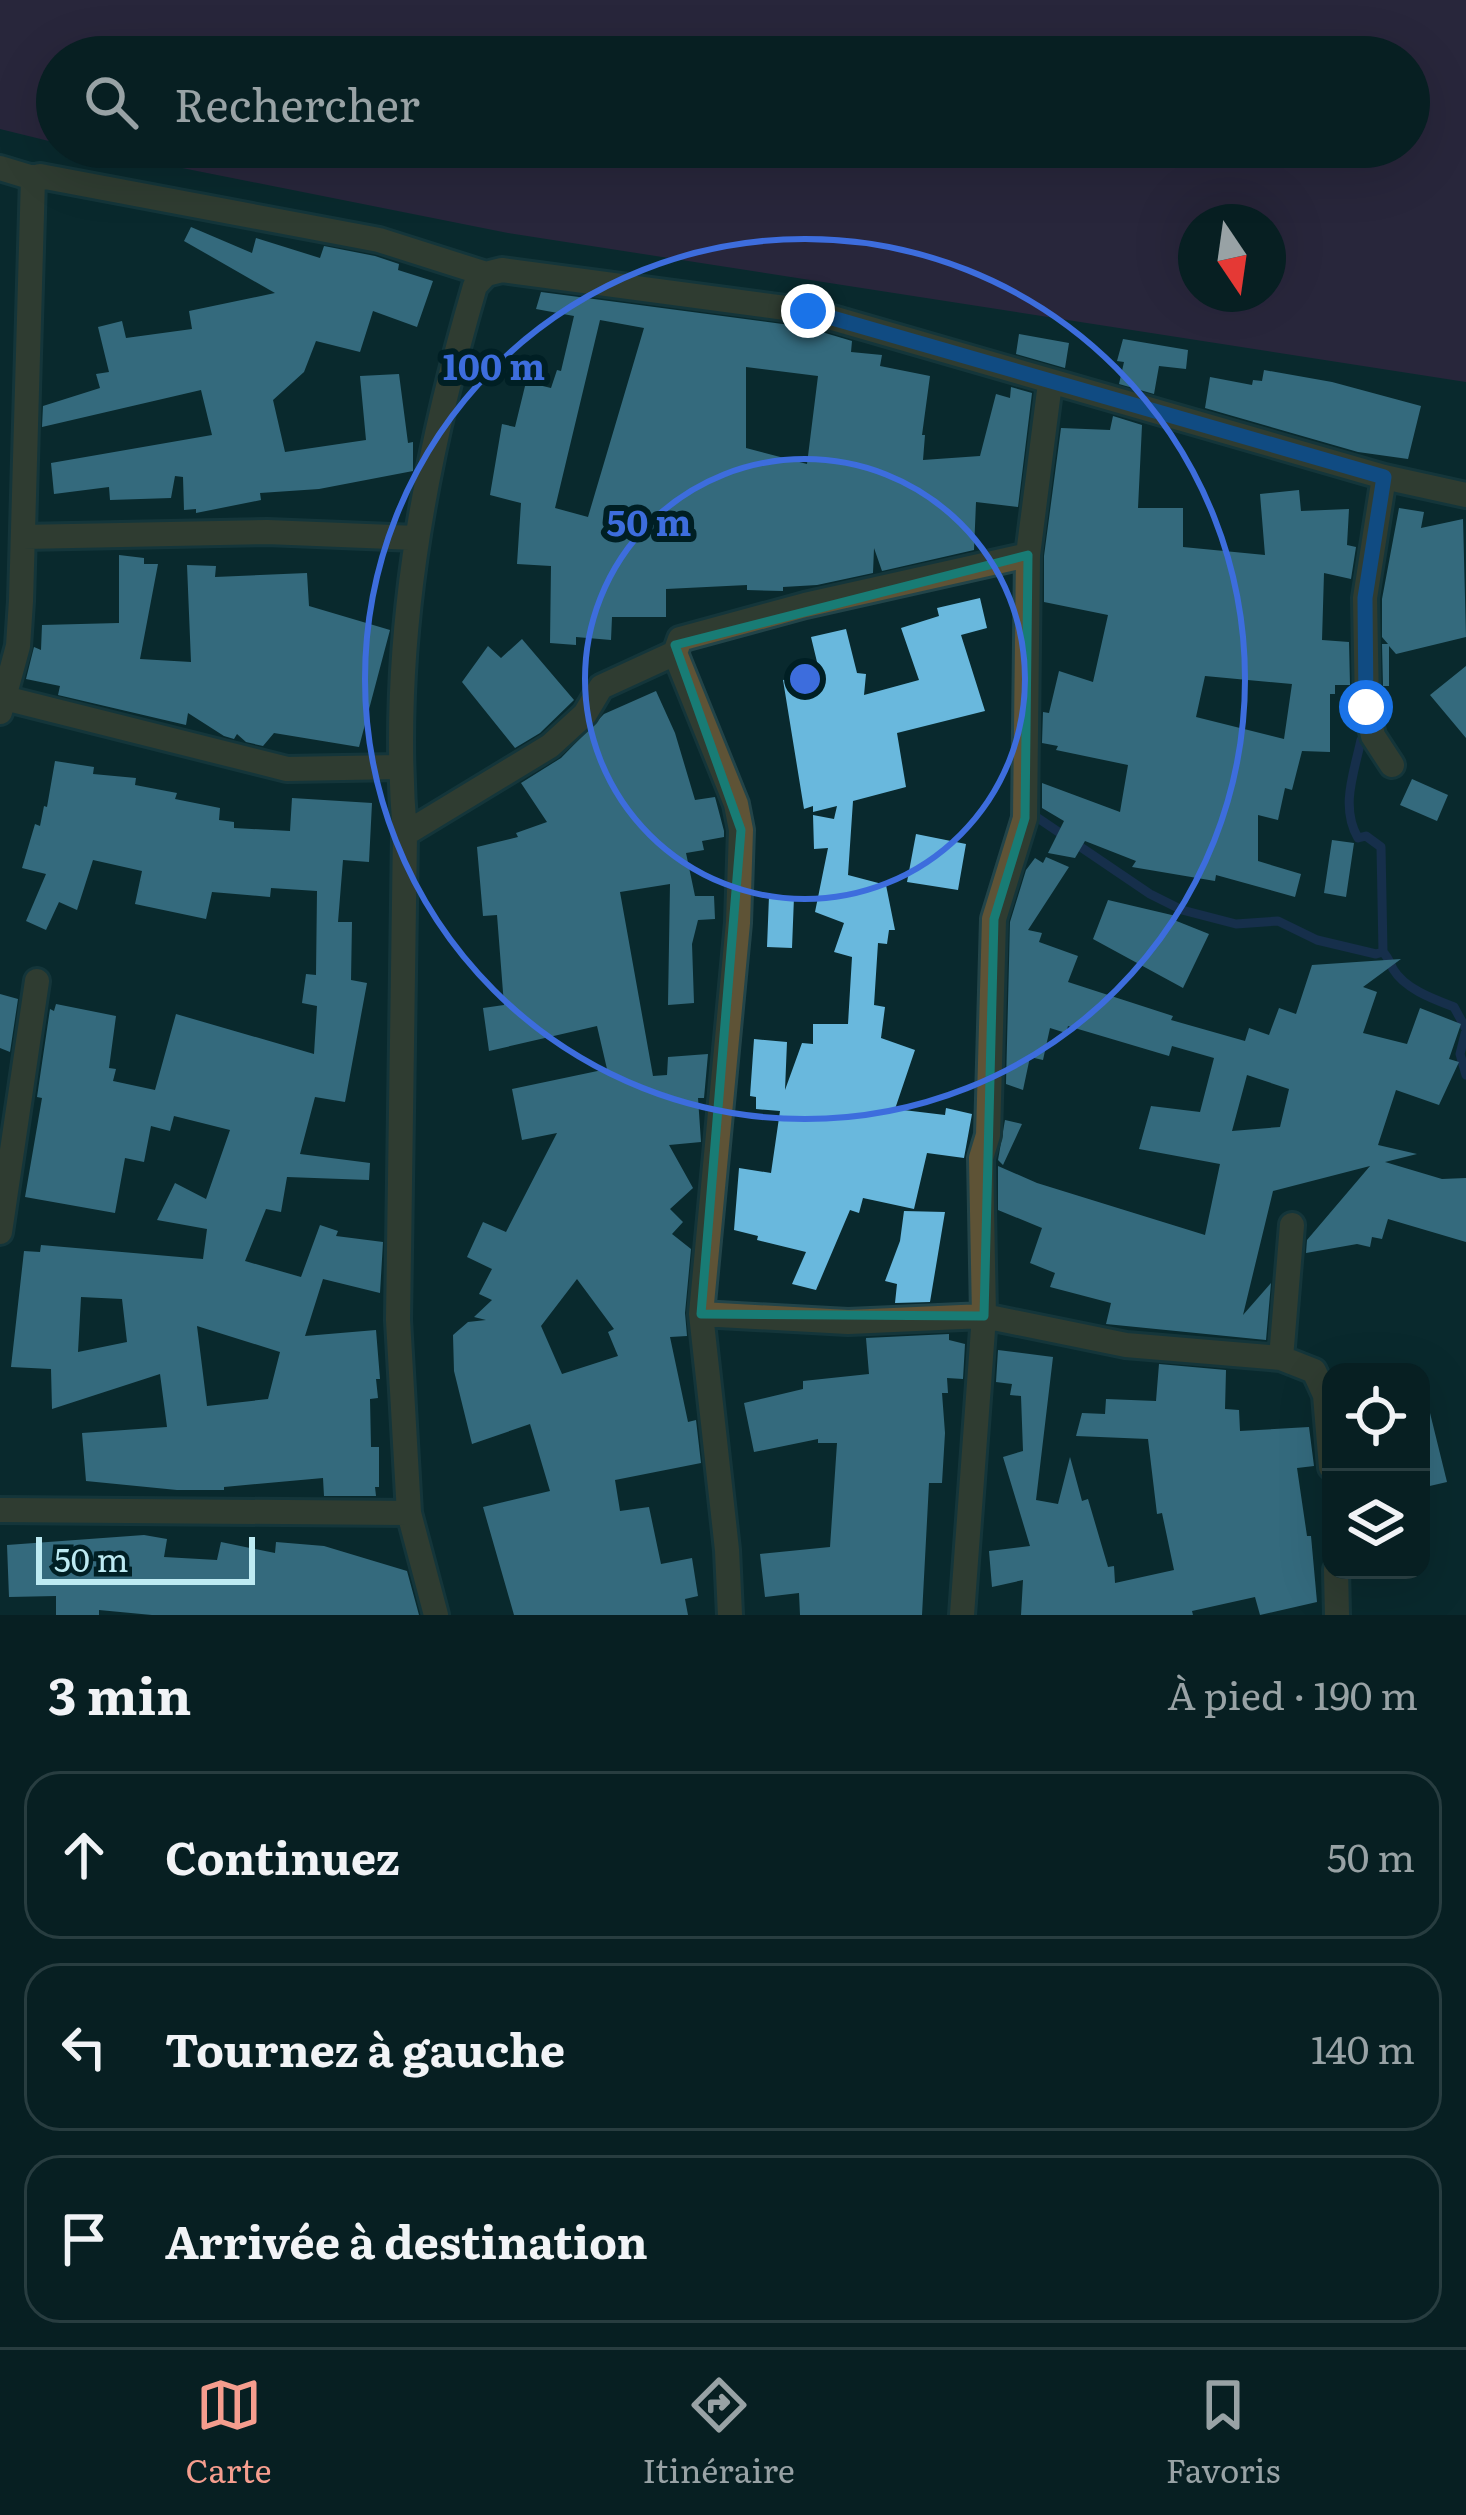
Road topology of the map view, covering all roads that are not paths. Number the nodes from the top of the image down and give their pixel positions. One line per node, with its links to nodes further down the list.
1 (0, 168): 2 (street)
2 (33, 178): 3 (street); 7 (street)
3 (486, 274): 4 (street); 8 (street)
4 (1050, 383): 5 (street); 9 (street)
5 (1384, 477): 6 (street); 12 (street)
6 (1466, 495)
7 (23, 537): 8 (street); 11 (street)
8 (416, 538): 13 (street)
9 (1028, 555): 10 (street); 19 (street)
10 (675, 653): 14 (street); 18 (street)
11 (2, 702): 13 (street)
12 (1392, 765)
13 (399, 767): 14 (street)
14 (405, 834): 23 (street)
15 (37, 981): 17 (street)
16 (1292, 1225): 20 (street)
17 (0, 1232)
18 (700, 1314): 19 (street); 26 (street)
19 (984, 1316): 20 (street); 27 (street)
20 (1281, 1358): 21 (street)
21 (1322, 1388)
22 (0, 1510): 23 (street)
23 (410, 1513): 25 (street)
24 (1336, 1579): 28 (street)
25 (436, 1615)
26 (730, 1615)
27 (962, 1615)
28 (1337, 1615)

